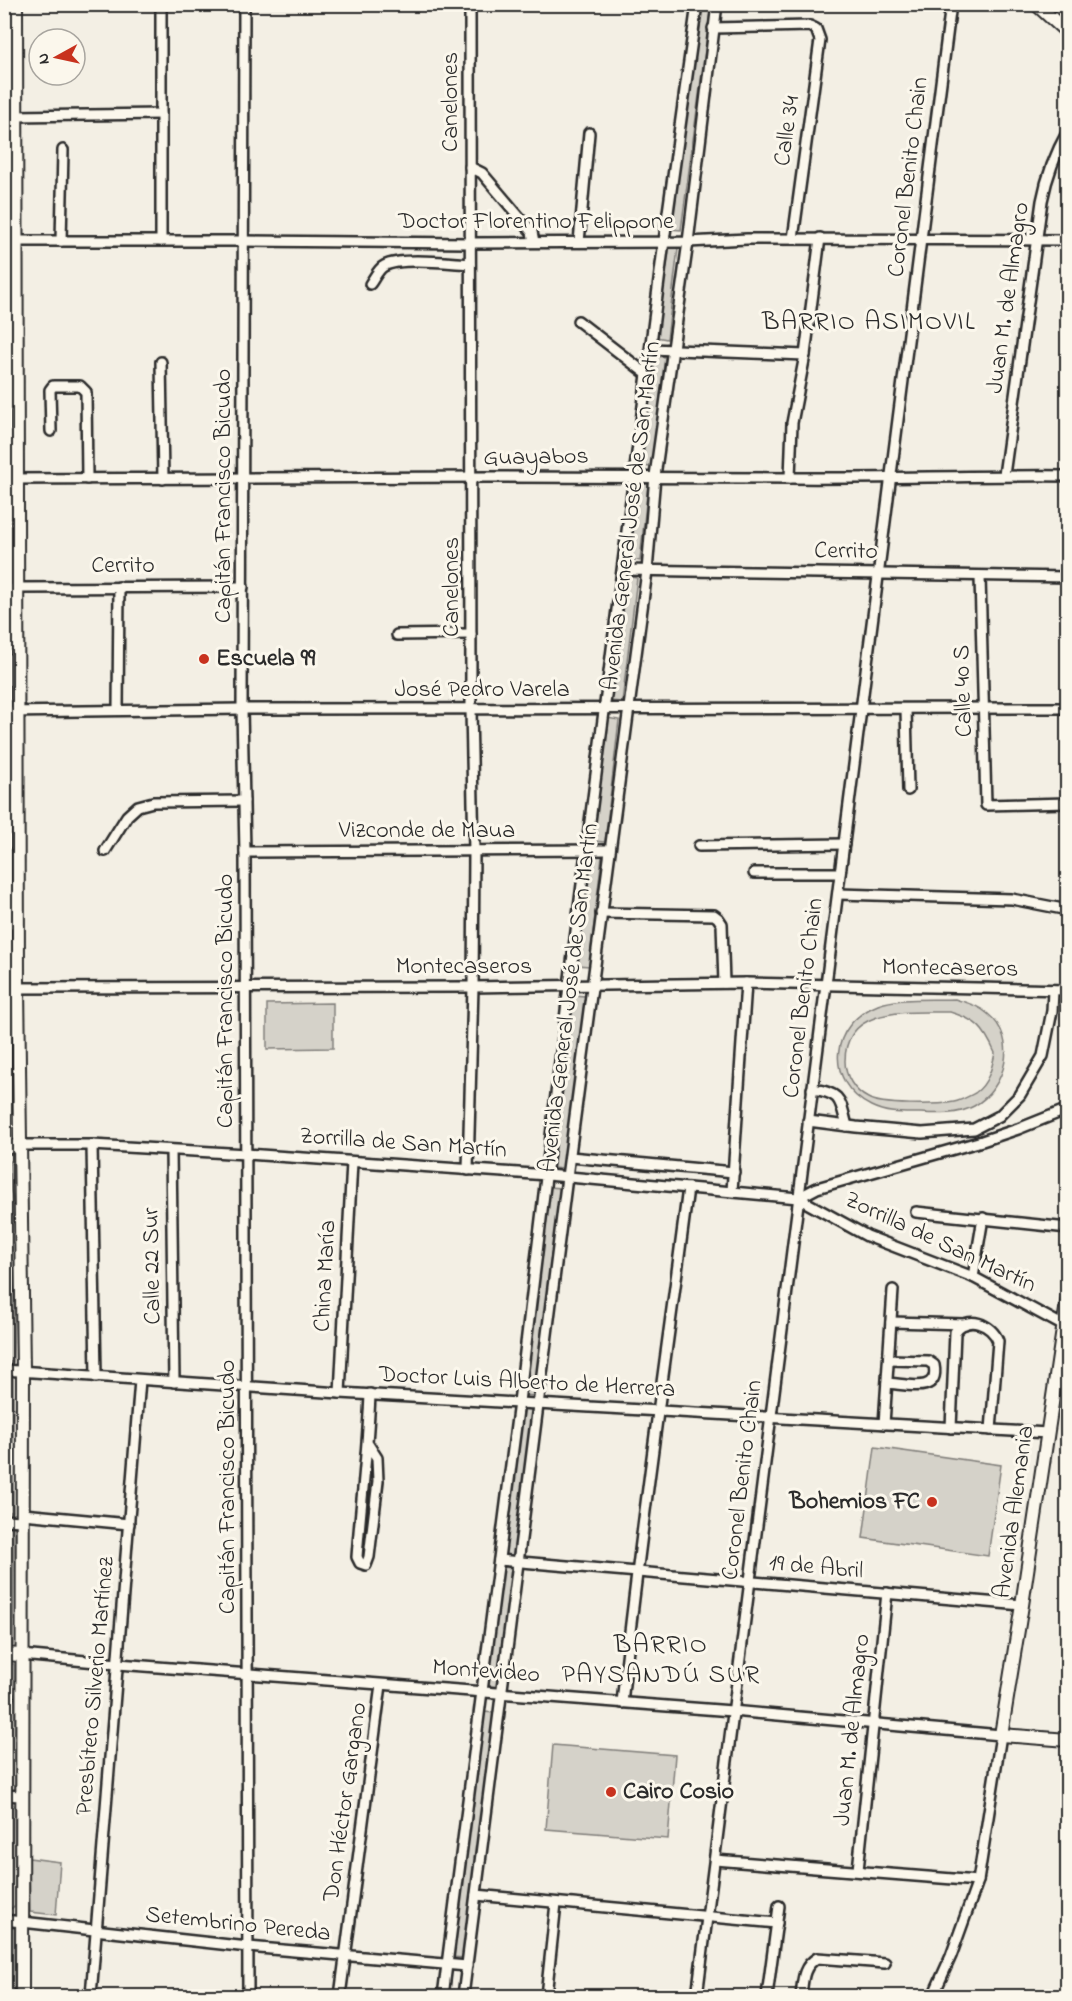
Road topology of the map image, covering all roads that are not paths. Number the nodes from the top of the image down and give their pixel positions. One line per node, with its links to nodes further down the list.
1 (16, 4): 12 (street)
2 (161, 4): 11 (street)
3 (244, 4): 25 (street, Capitán Francisco Bicudo)
4 (470, 4): 16 (street, Canelones)
5 (697, 4): 26 (street, Avenida General José de San Martín)
6 (717, 4): 9 (street, Avenida General José de San Martín)
7 (951, 4): 19 (street, Coronel Benito Chain)
8 (1036, 4): 10 (street)
9 (713, 28): 17 (street, Calle 34); 29 (street, Avenida General José de San Martín)
10 (1068, 33)
11 (161, 114): 12 (street); 24 (street)
12 (10, 117): 22 (street)
13 (1068, 131): 20 (street, Juan M. de Almagro)
14 (589, 133): 28 (street)
15 (63, 150): 23 (street)
16 (470, 167): 27 (street); 30 (street, Canelones)
17 (793, 238): 18 (street, Doctor Florentino Felippone); 29 (street, Doctor Florentino Felippone)
18 (820, 238): 19 (street, Doctor Florentino Felippone); 36 (street)
19 (920, 238): 20 (street, Doctor Florentino Felippone); 46 (street, Coronel Benito Chain)
20 (1037, 239): 21 (street, Doctor Florentino Felippone); 42 (street, Juan M. de Almagro)
21 (1068, 240)
22 (10, 241): 23 (street, Doctor Florentino Felippone); 47 (street)
23 (61, 241): 24 (street, Doctor Florentino Felippone)
24 (161, 241): 25 (street, Doctor Florentino Felippone)
25 (243, 241): 30 (street, Doctor Florentino Felippone); 50 (street, Capitán Francisco Bicudo)
26 (664, 241): 28 (street, Doctor Florentino Felippone); 29 (street, Doctor Florentino Felippone); 35 (street, Avenida General José de San Martín)
27 (534, 242): 28 (street, Doctor Florentino Felippone); 30 (street, Doctor Florentino Felippone)
28 (579, 242)
29 (688, 242): 34 (street, Avenida General José de San Martín)
30 (470, 243): 31 (street, Canelones)
31 (470, 264): 32 (street); 44 (street, Canelones)
32 (370, 284)
33 (578, 321): 38 (street)
34 (673, 349): 35 (street); 36 (street); 41 (street, Avenida General José de San Martín)
35 (651, 350): 38 (street, Avenida General José de San Martín)
36 (805, 355): 45 (street)
37 (161, 362): 49 (street)
38 (648, 375): 40 (street, Avenida General José de San Martín)
39 (51, 431): 48 (street)
40 (634, 476): 41 (street, Guayabos); 44 (street, Guayabos); 51 (street, Avenida General José de San Martín)
41 (655, 476): 45 (street, Guayabos); 52 (street, Avenida General José de San Martín)
42 (1004, 476): 43 (street, Guayabos); 46 (street, Guayabos)
43 (1068, 476)
44 (472, 478): 50 (street, Guayabos); 60 (street, Canelones)
45 (790, 478): 46 (street, Guayabos)
46 (891, 478): 53 (street, Coronel Benito Chain)
47 (11, 479): 48 (street, Guayabos); 58 (street)
48 (87, 479): 49 (street, Guayabos)
49 (163, 479): 50 (street, Guayabos)
50 (244, 479): 57 (street, Capitán Francisco Bicudo)
51 (623, 570): 52 (street, Cerrito); 68 (street, Avenida General José de San Martín)
52 (647, 571): 53 (street, Cerrito); 69 (street, Avenida General José de San Martín)
53 (878, 573): 54 (street, Cerrito); 70 (street, Coronel Benito Chain)
54 (980, 577): 55 (street, Cerrito); 65 (street, Calle 40 S)
55 (1068, 577)
56 (119, 587): 57 (street, Cerrito); 58 (street, Cerrito); 66 (street)
57 (243, 587): 63 (street, Capitán Francisco Bicudo)
58 (18, 588): 59 (street, Cerrito); 71 (street)
59 (4, 596)
60 (471, 634): 61 (street); 67 (street, Canelones)
61 (397, 636)
62 (1068, 708): 65 (street, José Pedro Varela)
63 (242, 709): 66 (street, José Pedro Varela); 67 (street, José Pedro Varela); 73 (street, Capitán Francisco Bicudo)
64 (906, 709): 65 (street, José Pedro Varela); 70 (street, José Pedro Varela); 72 (street)
65 (983, 709): 74 (street, Calle 40 S)
66 (118, 710): 71 (street, José Pedro Varela)
67 (471, 710): 68 (street, José Pedro Varela); 80 (street, Canelones)
68 (605, 710): 69 (street, José Pedro Varela); 77 (street, Avenida General José de San Martín)
69 (627, 710): 70 (street, José Pedro Varela); 78 (street, Avenida General José de San Martín)
70 (860, 710): 75 (street, Coronel Benito Chain)
71 (10, 712): 88 (street)
72 (908, 790)
73 (244, 801): 79 (street); 81 (street, Capitán Francisco Bicudo)
74 (1068, 803)
75 (844, 844): 76 (street); 83 (street, Coronel Benito Chain)
76 (699, 846)
77 (587, 850): 78 (street, Vizconde de Maua); 80 (street, Vizconde de Maua); 92 (street, Avenida General José de San Martín)
78 (610, 850): 86 (street, Avenida General José de San Martín)
79 (105, 851)
80 (474, 851): 81 (street, Vizconde de Maua); 95 (street, Canelones)
81 (245, 852): 94 (street, Capitán Francisco Bicudo)
82 (754, 873): 83 (street)
83 (840, 873): 84 (street, Coronel Benito Chain)
84 (838, 894): 85 (street); 93 (street, Coronel Benito Chain)
85 (1068, 910)
86 (602, 913): 89 (street); 91 (street, Avenida General José de San Martín)
87 (4, 924): 88 (street)
88 (18, 924): 97 (street)
89 (724, 983): 90 (street, Montecaseros); 91 (street, Montecaseros)
90 (746, 983): 93 (street, Montecaseros); 112 (street)
91 (592, 985): 92 (street, Montecaseros); 109 (street, Avenida General José de San Martín)
92 (569, 986): 95 (street, Montecaseros); 113 (street, Avenida General José de San Martín)
93 (826, 986): 98 (street, Montecaseros); 100 (street, Coronel Benito Chain)
94 (245, 987): 95 (street, Montecaseros); 97 (street, Montecaseros); 108 (street, Capitán Francisco Bicudo)
95 (473, 987): 111 (street, Canelones)
96 (4, 988): 97 (street, Montecaseros)
97 (18, 988): 104 (street)
98 (1053, 990): 99 (street, Montecaseros); 103 (street)
99 (1068, 990)
100 (812, 1089): 102 (street, Coronel Benito Chain); 103 (street)
101 (1068, 1109): 117 (street, Zorrilla de San Martín)
102 (808, 1121): 103 (street); 117 (street, Coronel Benito Chain)
103 (848, 1126)
104 (20, 1145): 105 (street, Zorrilla de San Martín); 106 (street, Zorrilla de San Martín); 129 (street)
105 (92, 1145): 107 (street, Zorrilla de San Martín); 130 (street)
106 (4, 1148)
107 (171, 1150): 108 (street, Zorrilla de San Martín); 132 (street, Calle 22 Sur)
108 (246, 1154): 110 (street, Zorrilla de San Martín); 134 (street, Capitán Francisco Bicudo)
109 (570, 1157): 112 (street); 114 (street, Avenida General José de San Martín)
110 (352, 1162): 111 (street, Zorrilla de San Martín); 135 (street, China María)
111 (468, 1170): 113 (street, Zorrilla de San Martín)
112 (734, 1172): 116 (street)
113 (547, 1176): 114 (street, Zorrilla de San Martín); 137 (street, Avenida General José de San Martín)
114 (567, 1177): 115 (street, Zorrilla de San Martín); 138 (street, Avenida General José de San Martín)
115 (688, 1188): 116 (street, Zorrilla de San Martín); 139 (street)
116 (732, 1191): 117 (street, Zorrilla de San Martín)
117 (798, 1198): 121 (street, Zorrilla de San Martín); 140 (street, Coronel Benito Chain)
118 (916, 1212): 119 (street)
119 (983, 1218): 120 (street); 121 (street)
120 (1068, 1228)
121 (973, 1277): 126 (street, Zorrilla de San Martín)
122 (893, 1290): 124 (street)
123 (1068, 1296): 126 (street, Avenida Alemania)
124 (891, 1322): 125 (street); 127 (street)
125 (965, 1324): 142 (street); 143 (street)
126 (1064, 1326): 144 (street, Avenida Alemania)
127 (889, 1360): 133 (street); 133 (street)
128 (4, 1370): 129 (street, Doctor Luis Alberto de Herrera)
129 (23, 1371): 130 (street, Doctor Luis Alberto de Herrera); 146 (street)
130 (96, 1377): 131 (street, Doctor Luis Alberto de Herrera)
131 (140, 1380): 132 (street, Doctor Luis Alberto de Herrera); 148 (street, Presbítero Silverio Martínez)
132 (174, 1382): 134 (street, Doctor Luis Alberto de Herrera)
133 (887, 1383): 141 (street)
134 (247, 1386): 135 (street, Doctor Luis Alberto de Herrera); 158 (street, Capitán Francisco Bicudo)
135 (340, 1393): 136 (street, Doctor Luis Alberto de Herrera)
136 (370, 1394): 137 (street, Doctor Luis Alberto de Herrera); 145 (street)
137 (519, 1402): 138 (street, Doctor Luis Alberto de Herrera); 149 (street, Avenida General José de San Martín)
138 (538, 1404): 139 (street, Doctor Luis Alberto de Herrera); 150 (street, Avenida General José de San Martín)
139 (660, 1410): 140 (street, Doctor Luis Alberto de Herrera); 151 (street)
140 (771, 1417): 141 (street, Doctor Luis Alberto de Herrera); 152 (street, Coronel Benito Chain)
141 (884, 1424): 142 (street, Doctor Luis Alberto de Herrera)
142 (951, 1428): 143 (street, Doctor Luis Alberto de Herrera)
143 (991, 1430): 144 (street, Doctor Luis Alberto de Herrera)
144 (1048, 1433): 154 (street, Avenida Alemania)
145 (368, 1444): 145 (street)
146 (23, 1517): 147 (street); 148 (street); 156 (street)
147 (4, 1520)
148 (129, 1524): 157 (street, Presbítero Silverio Martínez)
149 (499, 1560): 150 (street, 19 de Abril); 160 (street, Avenida General José de San Martín)
150 (518, 1562): 151 (street, 19 de Abril); 161 (street, Avenida General José de San Martín)
151 (636, 1573): 152 (street, 19 de Abril); 162 (street)
152 (750, 1582): 153 (street, 19 de Abril); 163 (street, Coronel Benito Chain)
153 (887, 1593): 154 (street, 19 de Abril); 164 (street, Juan M. de Almagro)
154 (1022, 1605): 165 (street, Avenida Alemania)
155 (4, 1654): 156 (street, Montevideo)
156 (21, 1655): 157 (street, Montevideo); 168 (street)
157 (118, 1664): 158 (street, Montevideo); 179 (street, Presbítero Silverio Martínez)
158 (248, 1675): 159 (street, Montevideo); 180 (street, Capitán Francisco Bicudo)
159 (381, 1685): 160 (street, Montevideo); 181 (street, Don Héctor Gargano)
160 (481, 1692): 161 (street, Montevideo); 182 (street, Avenida General José de San Martín)
161 (502, 1695): 162 (street, Montevideo); 172 (street, Avenida General José de San Martín)
162 (622, 1703): 163 (street, Montevideo)
163 (732, 1711): 164 (street, Montevideo); 169 (street, Coronel Benito Chain)
164 (873, 1723): 165 (street, Montevideo); 170 (street, Juan M. de Almagro)
165 (1001, 1735): 166 (street); 171 (street)
166 (1064, 1739)
167 (4, 1795): 168 (street)
168 (21, 1796): 177 (street)
169 (715, 1860): 170 (street); 175 (street, Coronel Benito Chain)
170 (858, 1870): 171 (street)
171 (978, 1881): 195 (street)
172 (476, 1895): 173 (street); 184 (street, Avenida General José de San Martín)
173 (556, 1903): 175 (street); 191 (street)
174 (779, 1906): 178 (street)
175 (708, 1916): 178 (street); 192 (street, Coronel Benito Chain)
176 (4, 1920): 177 (street, Setembrino Pereda)
177 (21, 1922): 179 (street, Setembrino Pereda); 185 (street)
178 (777, 1923): 193 (street)
179 (95, 1930): 180 (street, Setembrino Pereda); 186 (street, Presbítero Silverio Martínez)
180 (248, 1947): 181 (street, Setembrino Pereda); 187 (street, Capitán Francisco Bicudo)
181 (345, 1955): 182 (street, Setembrino Pereda); 188 (street, Don Héctor Gargano)
182 (447, 1963): 184 (street, Setembrino Pereda); 189 (street, Avenida General José de San Martín)
183 (885, 1963): 194 (street)
184 (467, 1966): 190 (street, Avenida General José de San Martín)
185 (22, 1996)
186 (91, 1996)
187 (248, 1996)
188 (340, 1996)
189 (443, 1996)
190 (464, 1996)
191 (546, 1996)
192 (697, 1996)
193 (767, 1996)
194 (801, 1996)
195 (933, 1996)

